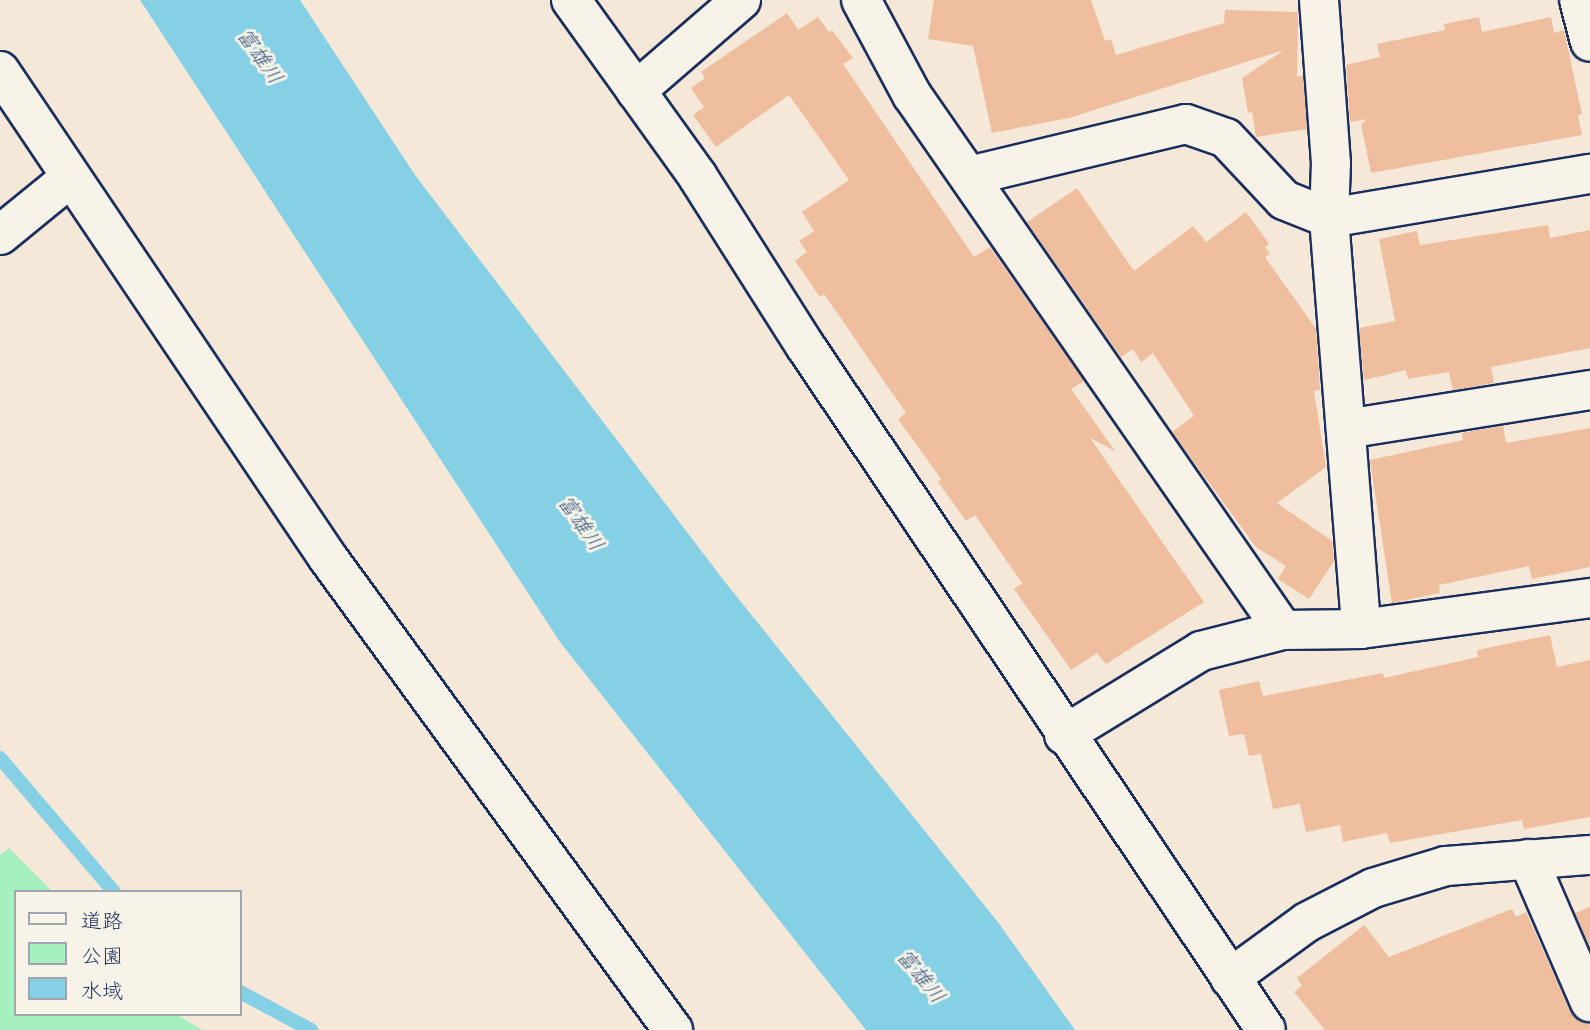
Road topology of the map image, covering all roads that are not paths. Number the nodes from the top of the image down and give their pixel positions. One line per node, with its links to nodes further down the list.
1 (571, 0): 8 (street)
2 (741, 0): 8 (street)
3 (861, 0): 10 (street)
4 (1319, 0): 12 (street)
5 (1579, 0): 6 (street)
6 (1590, 42)
7 (0, 71): 11 (street)
8 (636, 91): 19 (street)
9 (1590, 174): 12 (street)
10 (969, 176): 12 (street); 18 (street)
11 (70, 178): 13 (street); 24 (street)
12 (1329, 218): 15 (street)
13 (0, 235)
14 (1590, 390): 15 (street)
15 (1346, 429): 17 (street)
16 (1590, 598): 17 (street)
17 (1361, 629): 18 (street)
18 (1283, 630): 19 (street)
19 (1064, 735): 22 (street)
20 (1590, 855): 21 (street)
21 (1528, 859): 22 (street); 23 (street)
22 (1230, 978): 25 (street)
23 (1590, 1002)
24 (673, 1030)
25 (1266, 1030)

